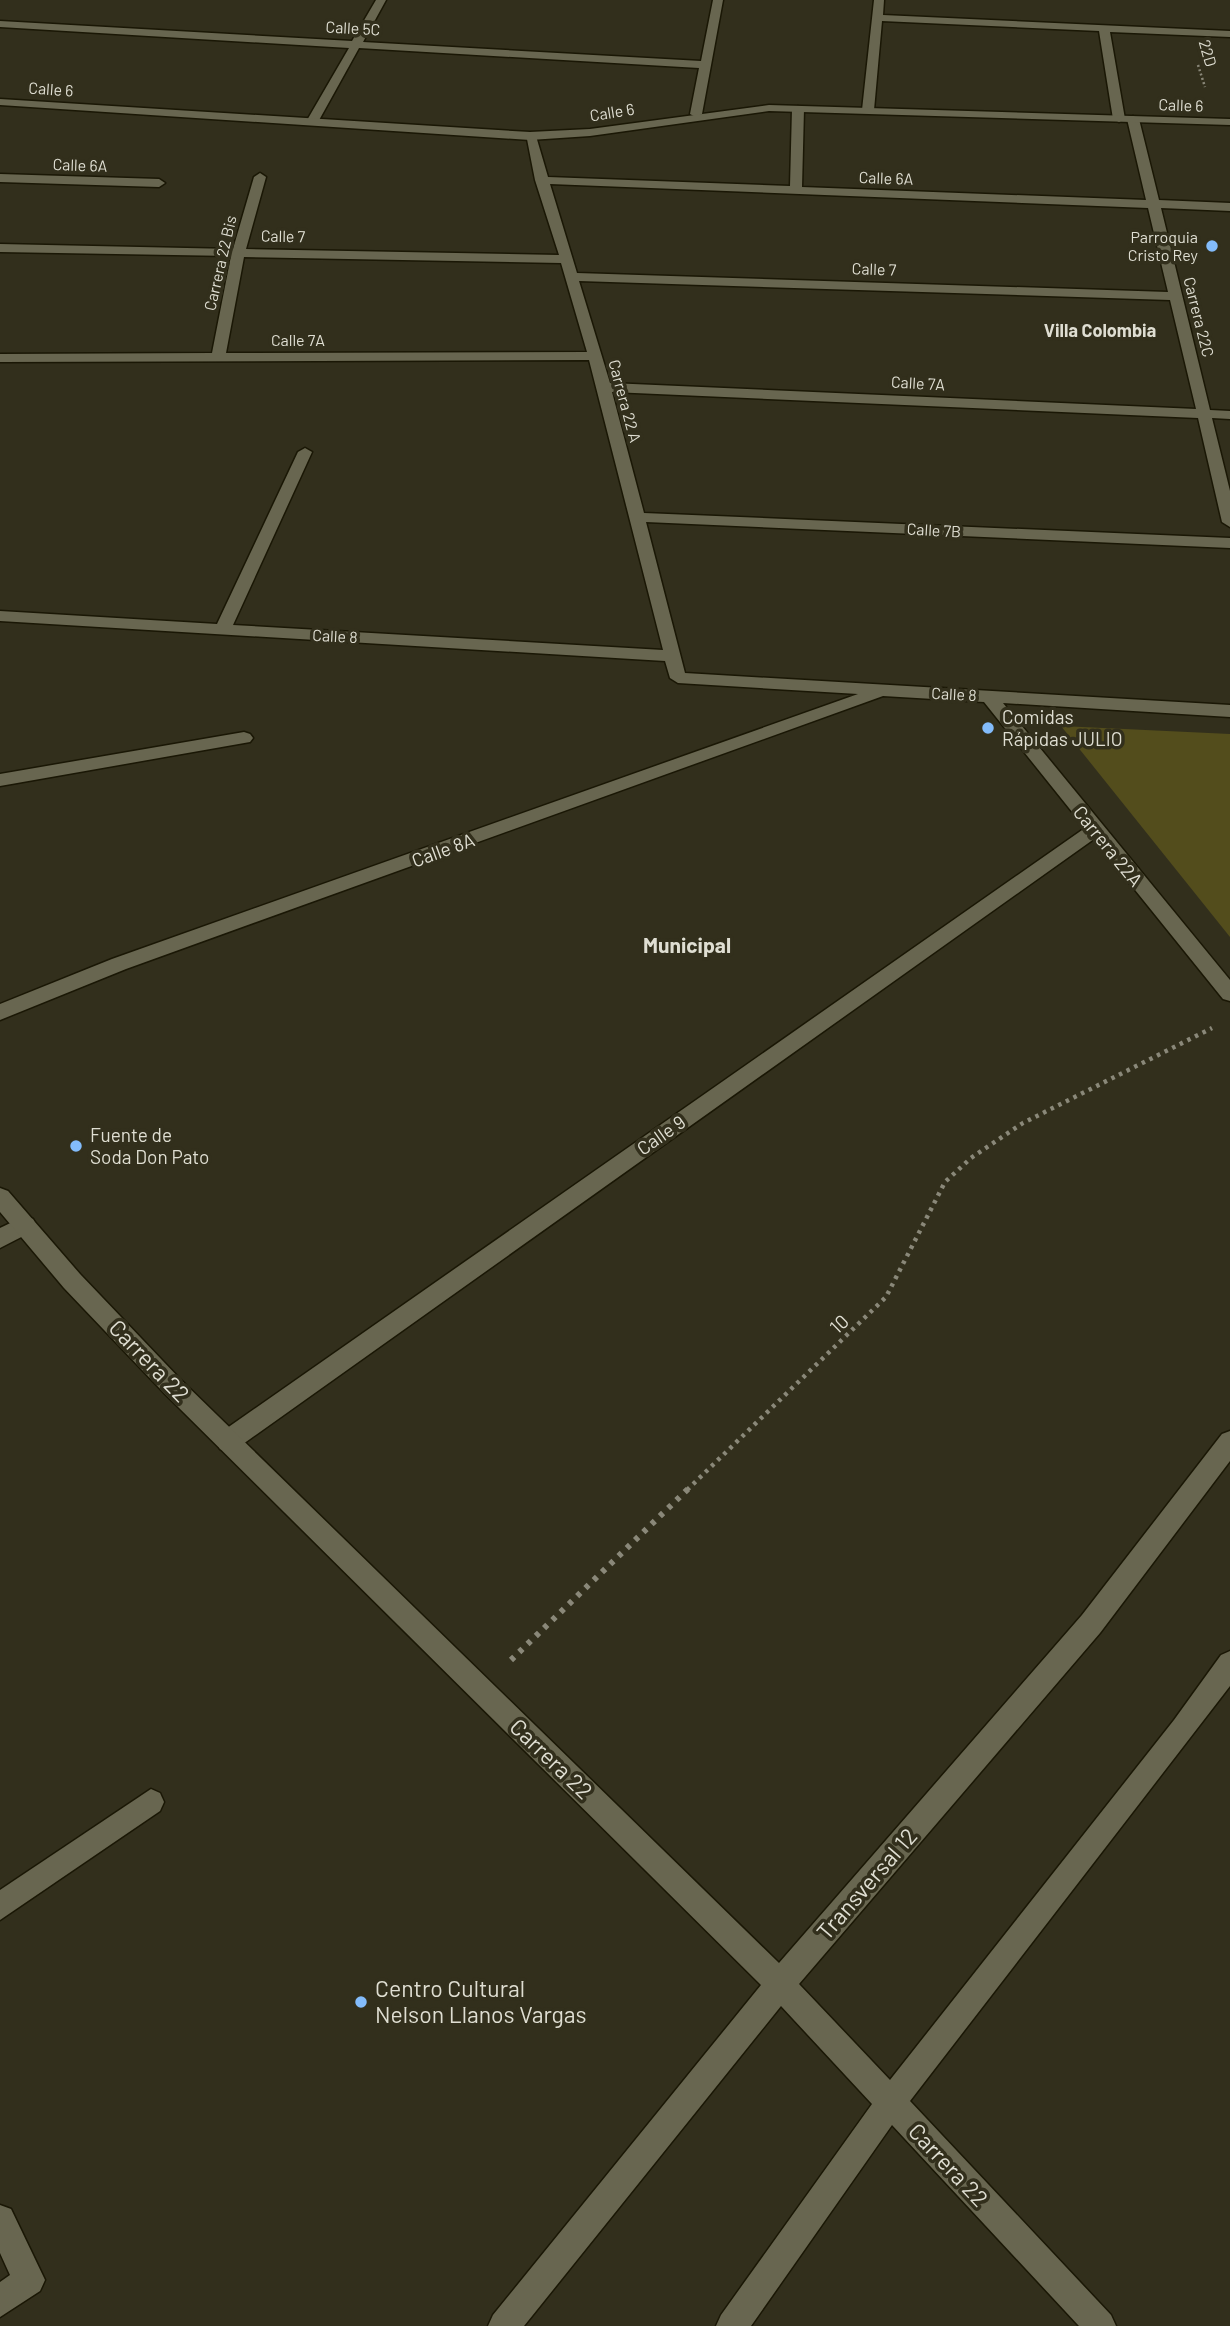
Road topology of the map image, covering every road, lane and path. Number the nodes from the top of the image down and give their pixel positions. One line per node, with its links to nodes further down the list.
1 (381, 0): 9 (street)
2 (718, 0): 10 (street)
3 (879, 0): 4 (street)
4 (877, 18): 6 (street); 13 (street)
5 (0, 24): 9 (street, Calle 5C)
6 (1104, 29): 7 (street); 15 (street)
7 (1189, 32): 8 (street); 18 (path, 22D)
8 (1230, 34)
9 (357, 44): 10 (street, Calle 5C); 17 (street)
10 (704, 65): 14 (street)
11 (0, 102): 17 (street, Calle 6)
12 (798, 109): 13 (street, Calle 6); 14 (street, Calle 6); 25 (street)
13 (868, 110): 15 (street, Calle 6)
14 (696, 114): 20 (street, Calle 6)
15 (1119, 119): 16 (street, Calle 6)
16 (1133, 120): 18 (street, Calle 6); 26 (street, Carrera 22C)
17 (312, 122): 20 (street, Calle 6)
18 (1214, 122): 19 (street, Calle 6)
19 (1230, 122)
20 (530, 136): 23 (street, Carrera 22 A)
21 (260, 177): 29 (street, Carrera 22 Bis)
22 (0, 178): 24 (street, Calle 6A)
23 (541, 180): 25 (street, Calle 6A); 30 (street, Carrera 22 A)
24 (159, 183)
25 (796, 190): 26 (street, Calle 6A)
26 (1153, 204): 27 (street, Calle 6A); 32 (street, Carrera 22C)
27 (1230, 206)
28 (0, 248): 29 (street, Calle 7)
29 (238, 253): 30 (street, Calle 7); 35 (street, Carrera 22 Bis)
30 (565, 258): 31 (street, Carrera 22 A)
31 (571, 277): 32 (street, Calle 7); 33 (street, Carrera 22 A)
32 (1176, 296): 37 (street, Carrera 22C)
33 (595, 356): 35 (street, Calle 7A); 36 (street, Carrera 22 A)
34 (0, 358): 35 (street, Calle 7A)
35 (218, 358)
36 (604, 387): 37 (street, Calle 7A); 40 (street, Carrera 22 A)
37 (1204, 414): 38 (street, Calle 7A); 41 (street, Carrera 22C)
38 (1230, 415)
39 (305, 452): 44 (street)
40 (638, 517): 42 (street, Calle 7B); 45 (street, Carrera 22 A)
41 (1230, 522)
42 (1230, 542)
43 (0, 616): 44 (street, Calle 8)
44 (222, 630): 45 (street, Calle 8)
45 (670, 656): 46 (street, Carrera 22 A)
46 (678, 678): 47 (street, Calle 8)
47 (886, 690): 48 (street, Calle 8); 54 (street, Calle 8A)
48 (988, 696): 49 (street, Calle 8); 52 (street, Carrera 22A)
49 (1230, 711)
50 (244, 738): 51 (street)
51 (0, 780)
52 (1095, 830): 53 (street, Carrera 22A); 59 (street, Calle 9)
53 (1230, 994)
54 (0, 1012)
55 (1218, 1025): 62 (path, 10)
56 (0, 1196): 57 (street, Carrera 22)
57 (25, 1225): 58 (street); 59 (street, Carrera 22)
58 (0, 1239)
59 (228, 1441): 62 (street, Carrera 22)
60 (1230, 1442): 65 (street, Transversal 12)
61 (1230, 1664): 66 (street)
62 (480, 1690): 65 (street, Carrera 22)
63 (151, 1802): 64 (street)
64 (0, 1906)
65 (780, 1984): 66 (street, Carrera 22); 69 (street, Transversal 12)
66 (890, 2103): 70 (street); 71 (street, Carrera 22)
67 (0, 2220): 68 (street)
68 (0, 2301)
69 (504, 2326)
70 (732, 2326)
71 (1100, 2326)

